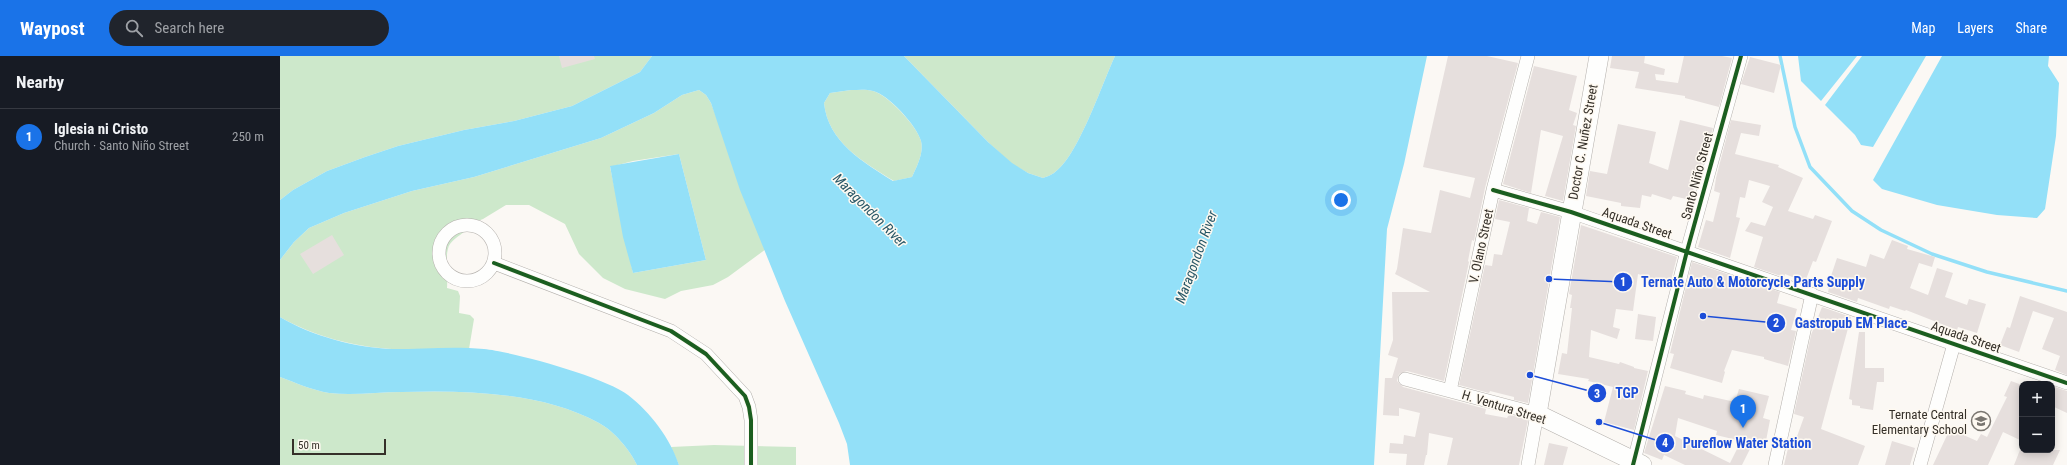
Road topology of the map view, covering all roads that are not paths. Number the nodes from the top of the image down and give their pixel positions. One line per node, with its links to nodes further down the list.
1 (1528, 56): 4 (street, V. Olano Street)
2 (1599, 56): 5 (main road, Doctor C. Nuñez Street)
3 (1741, 56): 6 (street, Santo Niño Street)
4 (1493, 190): 5 (street, Aquada Street); 12 (street, V. Olano Street)
5 (1571, 212): 6 (street, Aquada Street); 13 (main road, Doctor C. Nuñez Street)
6 (1687, 251): 8 (street, Aquada Street); 14 (street, Santo Niño Street)
7 (494, 263): 7 (street); 15 (street)
8 (1812, 294): 9 (street, Aquada Street); 17 (street)
9 (1954, 344): 11 (street, Aquada Street); 18 (street)
10 (1405, 379): 12 (street, H. Ventura Street)
11 (2067, 383)
12 (1450, 391): 13 (street, H. Ventura Street)
13 (1537, 414): 14 (main road, H. Ventura Street); 16 (street, Doctor C. Nuñez Street)
14 (1636, 464)
15 (751, 465)
16 (1528, 465)
17 (1774, 465)
18 (1920, 465)

